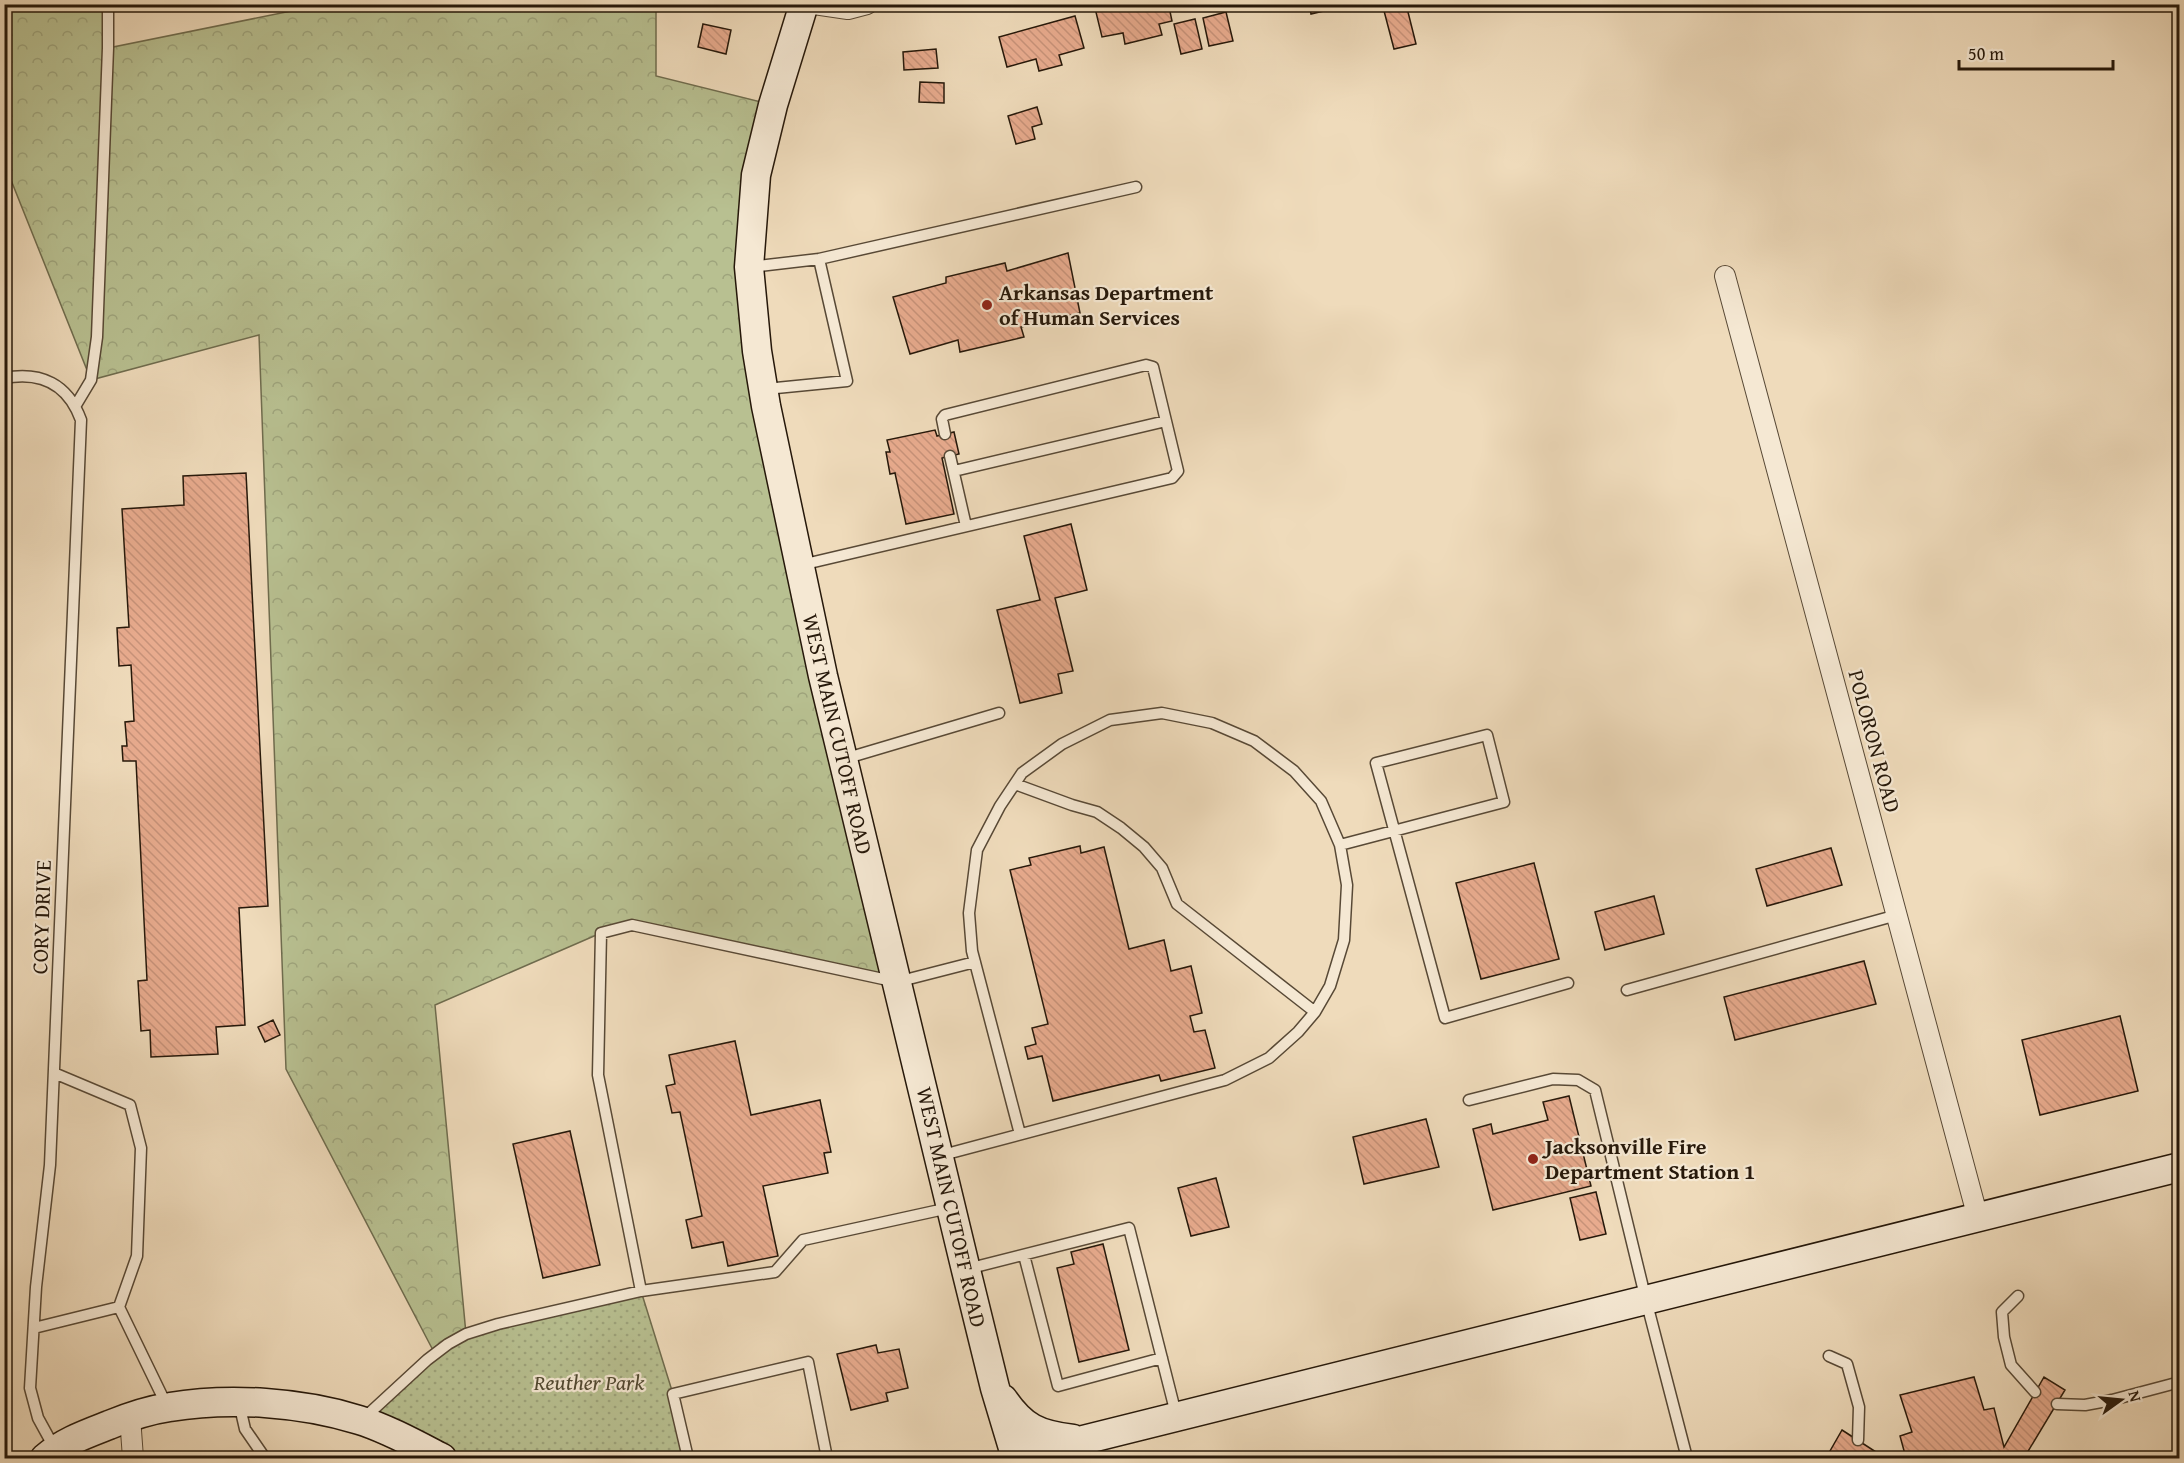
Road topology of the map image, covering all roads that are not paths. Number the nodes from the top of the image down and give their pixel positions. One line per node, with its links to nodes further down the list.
1 (108, 4): 11 (lane)
2 (804, 4): 7 (street, WEST MAIN CUTOFF ROAD)
3 (814, 4): 4 (street)
4 (867, 4)
5 (1136, 187): 6 (lane)
6 (819, 259): 7 (lane); 10 (lane)
7 (749, 267): 10 (street, WEST MAIN CUTOFF ROAD)
8 (1725, 276): 23 (street, POLORON ROAD)
9 (4, 378): 11 (lane)
10 (763, 389): 17 (street, WEST MAIN CUTOFF ROAD)
11 (76, 405): 29 (lane, CORY DRIVE)
12 (1166, 421): 13 (lane); 15 (lane); 16 (lane)
13 (945, 434)
14 (950, 456): 15 (lane)
15 (954, 471): 16 (lane)
16 (966, 526): 17 (lane)
17 (800, 565): 19 (street, WEST MAIN CUTOFF ROAD)
18 (999, 713): 19 (lane)
19 (843, 760): 25 (street, WEST MAIN CUTOFF ROAD)
20 (1015, 784): 22 (lane); 24 (lane); 28 (lane)
21 (1394, 831): 21 (lane); 22 (lane); 26 (lane)
22 (1340, 846): 28 (lane)
23 (1897, 915): 27 (lane); 35 (street, POLORON ROAD)
24 (975, 962): 25 (lane); 31 (lane)
25 (897, 982): 32 (street, WEST MAIN CUTOFF ROAD); 38 (lane)
26 (1568, 983)
27 (1627, 990)
28 (1315, 1012): 31 (lane)
29 (54, 1073): 41 (lane); 42 (lane, CORY DRIVE)
30 (1469, 1100): 40 (lane)
31 (1020, 1134): 32 (lane)
32 (939, 1156): 34 (street, WEST MAIN CUTOFF ROAD)
33 (2180, 1167): 35 (street)
34 (952, 1207): 37 (street, WEST MAIN CUTOFF ROAD); 38 (lane)
35 (1978, 1218): 40 (street)
36 (1024, 1255): 37 (lane); 44 (lane); 44 (lane)
37 (966, 1270): 46 (street, WEST MAIN CUTOFF ROAD)
38 (641, 1291): 53 (lane)
39 (2018, 1296): 47 (lane)
40 (1646, 1300): 52 (street); 63 (lane)
41 (119, 1307): 42 (lane); 50 (lane)
42 (34, 1328): 56 (lane, CORY DRIVE)
43 (1829, 1356): 54 (lane)
44 (1162, 1358): 52 (lane)
45 (2180, 1382): 49 (lane)
46 (995, 1388): 55 (street); 62 (street, WEST MAIN CUTOFF ROAD)
47 (2035, 1392)
48 (239, 1403): 50 (street); 53 (street); 58 (lane)
49 (2057, 1404)
50 (167, 1407): 51 (street)
51 (130, 1417): 56 (street); 57 (street)
52 (1177, 1418): 55 (street)
53 (362, 1420): 59 (street)
54 (1858, 1440)
55 (1079, 1449): 62 (street)
56 (50, 1454)
57 (133, 1458)
58 (265, 1458)
59 (442, 1458)
60 (688, 1458): 61 (lane)
61 (827, 1458)
62 (1014, 1458)
63 (1687, 1458)

